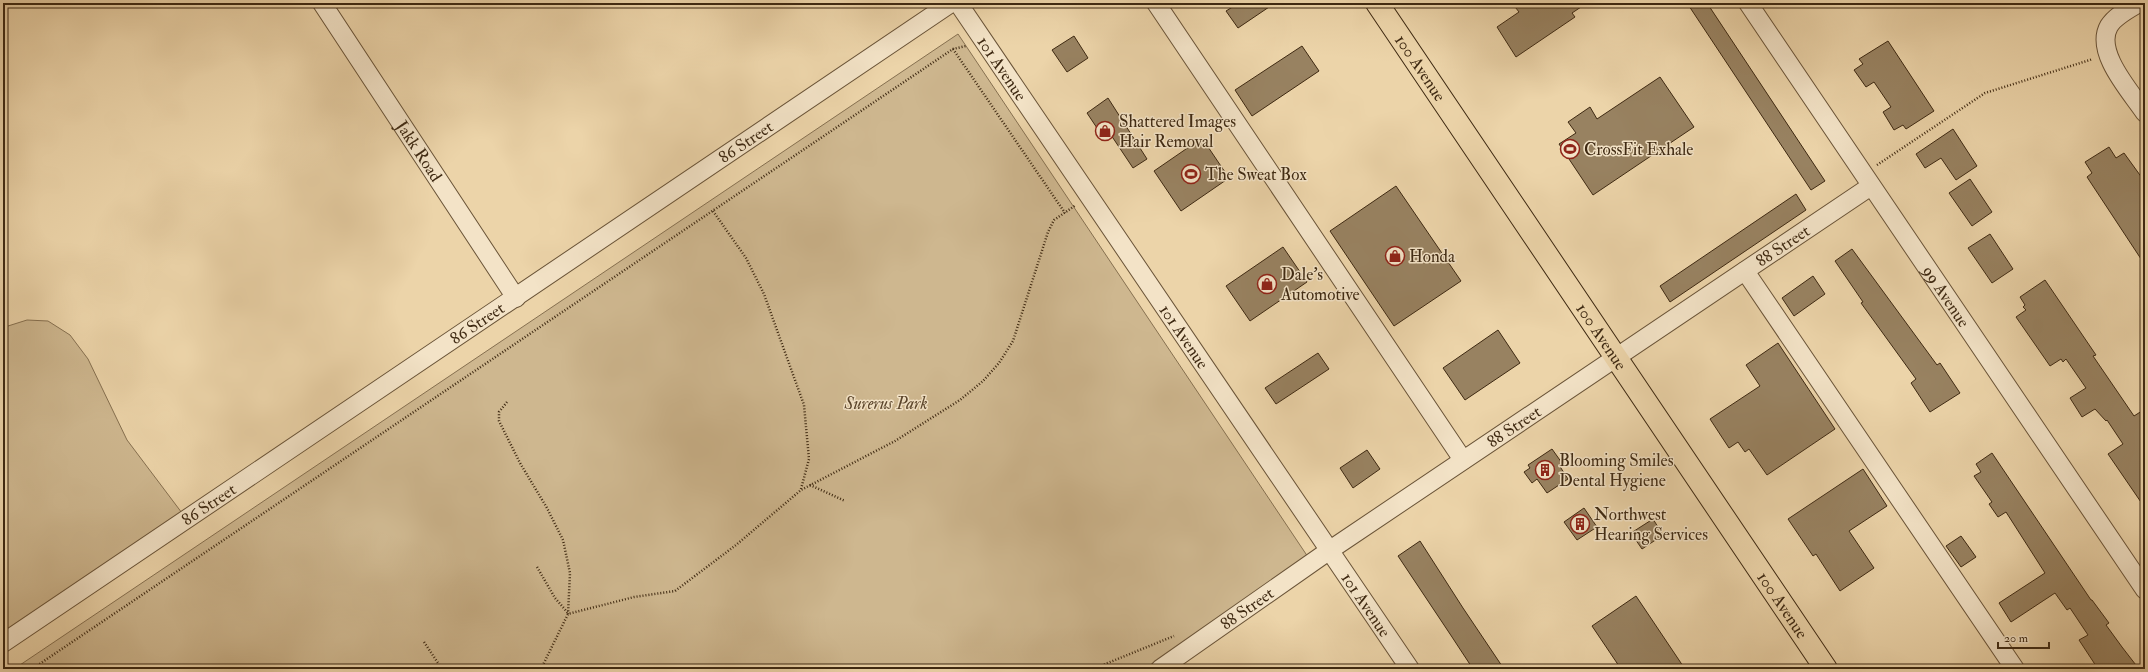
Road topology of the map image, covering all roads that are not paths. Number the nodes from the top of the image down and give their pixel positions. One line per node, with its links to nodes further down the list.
1 (322, 3): 11 (street, Jakk Road)
2 (951, 3): 11 (street, 86 Street)
3 (958, 3): 14 (street, 101 Avenue)
4 (1156, 3): 13 (street)
5 (1377, 3): 12 (main road, 100 Avenue)
6 (1748, 3): 9 (street, 99 Avenue)
7 (2139, 3): 8 (street)
8 (2145, 113)
9 (1867, 180): 10 (street, 88 Street); 15 (street, 99 Avenue)
10 (1745, 271): 12 (street, 88 Street); 20 (street)
11 (516, 298): 16 (street, 86 Street)
12 (1617, 357): 13 (street, 88 Street); 19 (main road, 100 Avenue)
13 (1463, 460): 14 (street, 88 Street)
14 (1330, 550): 17 (street, 88 Street); 18 (street, 101 Avenue)
15 (2145, 590)
16 (3, 643)
17 (1160, 669)
18 (1410, 669)
19 (1826, 669)
20 (2014, 669)

